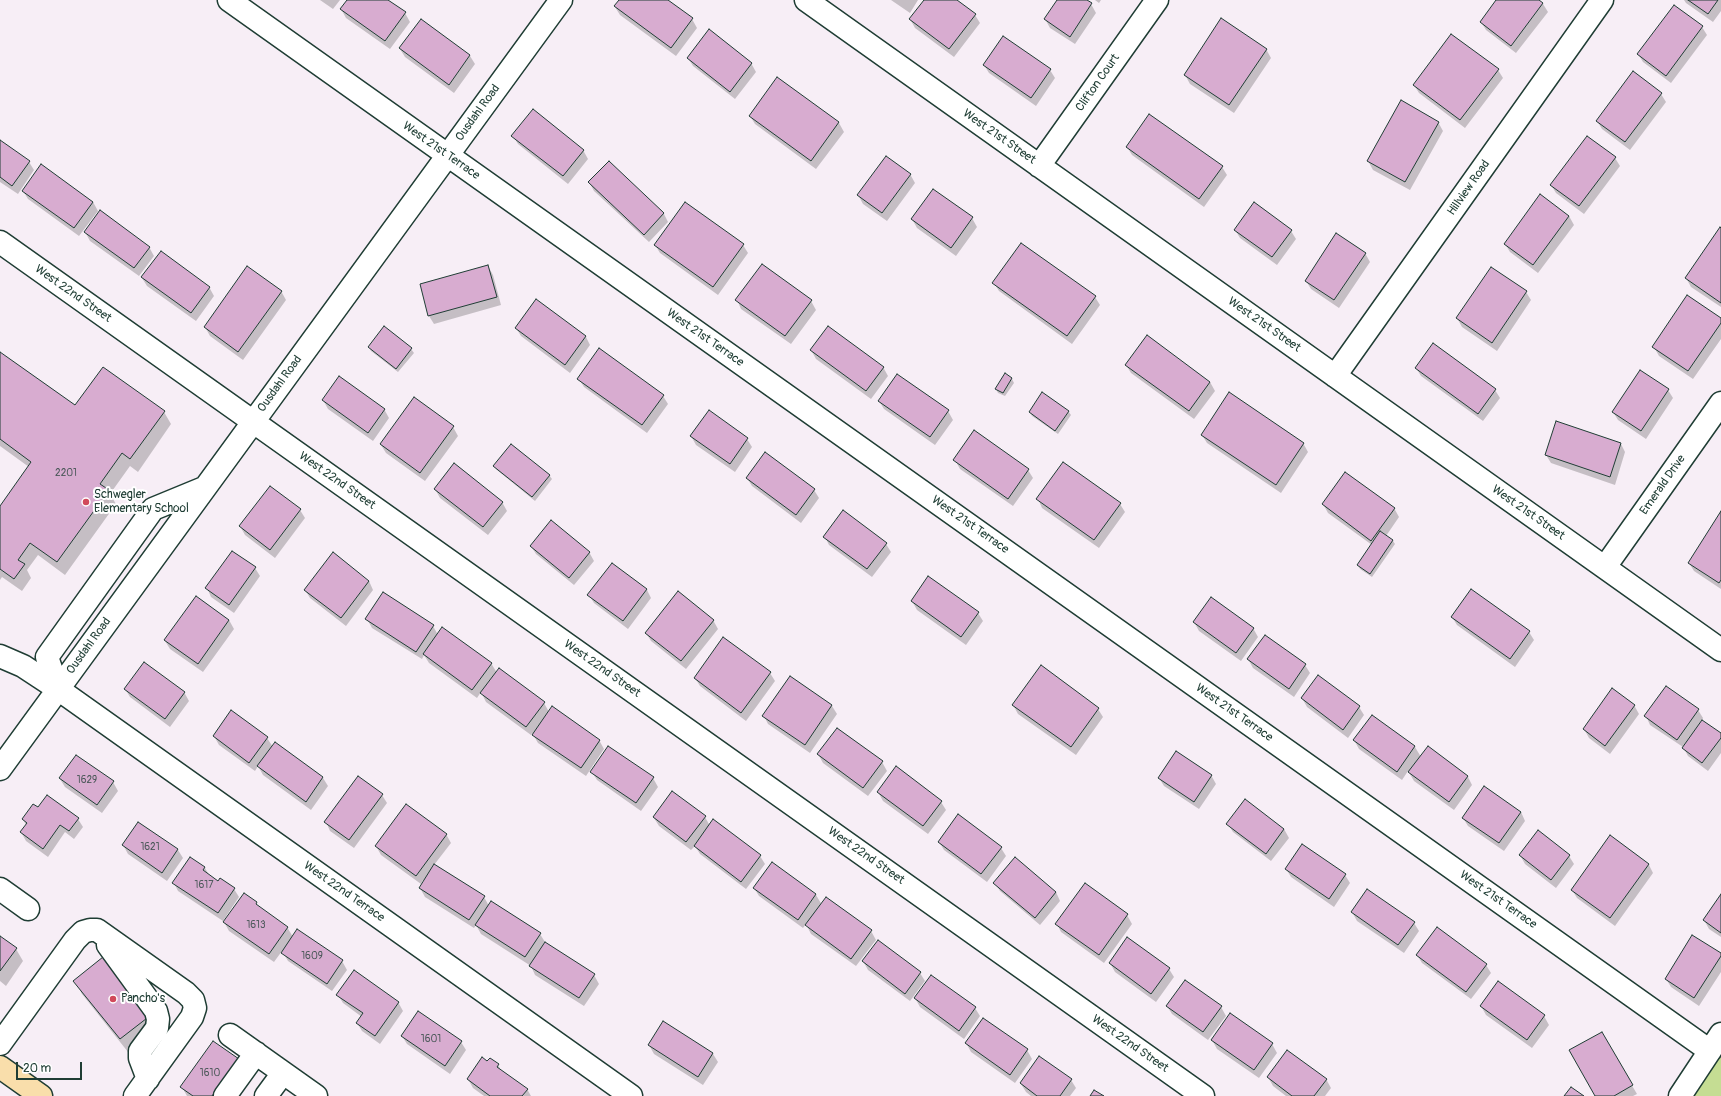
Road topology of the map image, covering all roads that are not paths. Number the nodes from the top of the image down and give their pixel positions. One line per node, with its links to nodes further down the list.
1 (229, 0): 6 (street, West 21st Terrace)
2 (561, 0): 6 (street, Ousdahl Road)
3 (806, 0): 7 (street, West 21st Street)
4 (1157, 0): 7 (street, Clifton Court)
5 (1602, 0): 9 (street, Hillview Road)
6 (448, 155): 11 (street, Ousdahl Road); 22 (street, West 21st Terrace)
7 (1040, 166): 9 (street, West 21st Street)
8 (0, 242): 11 (street, West 22nd Street)
9 (1335, 376): 13 (street, West 21st Street)
10 (1721, 403): 13 (street, Emerald Drive)
11 (253, 421): 12 (street, Ousdahl Road); 34 (street, West 22nd Street)
12 (205, 488): 16 (street, Ousdahl Road); 16 (street)
13 (1605, 567): 14 (street, West 21st Street)
14 (1721, 650)
15 (0, 656): 16 (street, West 22nd Terrace)
16 (58, 689): 17 (street, Ousdahl Road); 33 (street, West 22nd Terrace)
17 (0, 768)
18 (0, 889): 19 (street)
19 (28, 909)
20 (97, 930): 23 (street); 27 (street); 27 (street)
21 (230, 1036): 24 (street)
22 (1716, 1042): 35 (street)
23 (0, 1044)
24 (256, 1053): 26 (street); 30 (street)
25 (0, 1067): 28 (main road)
26 (283, 1073): 31 (street); 32 (street)
27 (148, 1078): 29 (street)
28 (41, 1096)
29 (135, 1096)
30 (225, 1096)
31 (266, 1096)
32 (316, 1096)
33 (631, 1096)
34 (1203, 1096)
35 (1680, 1096)

